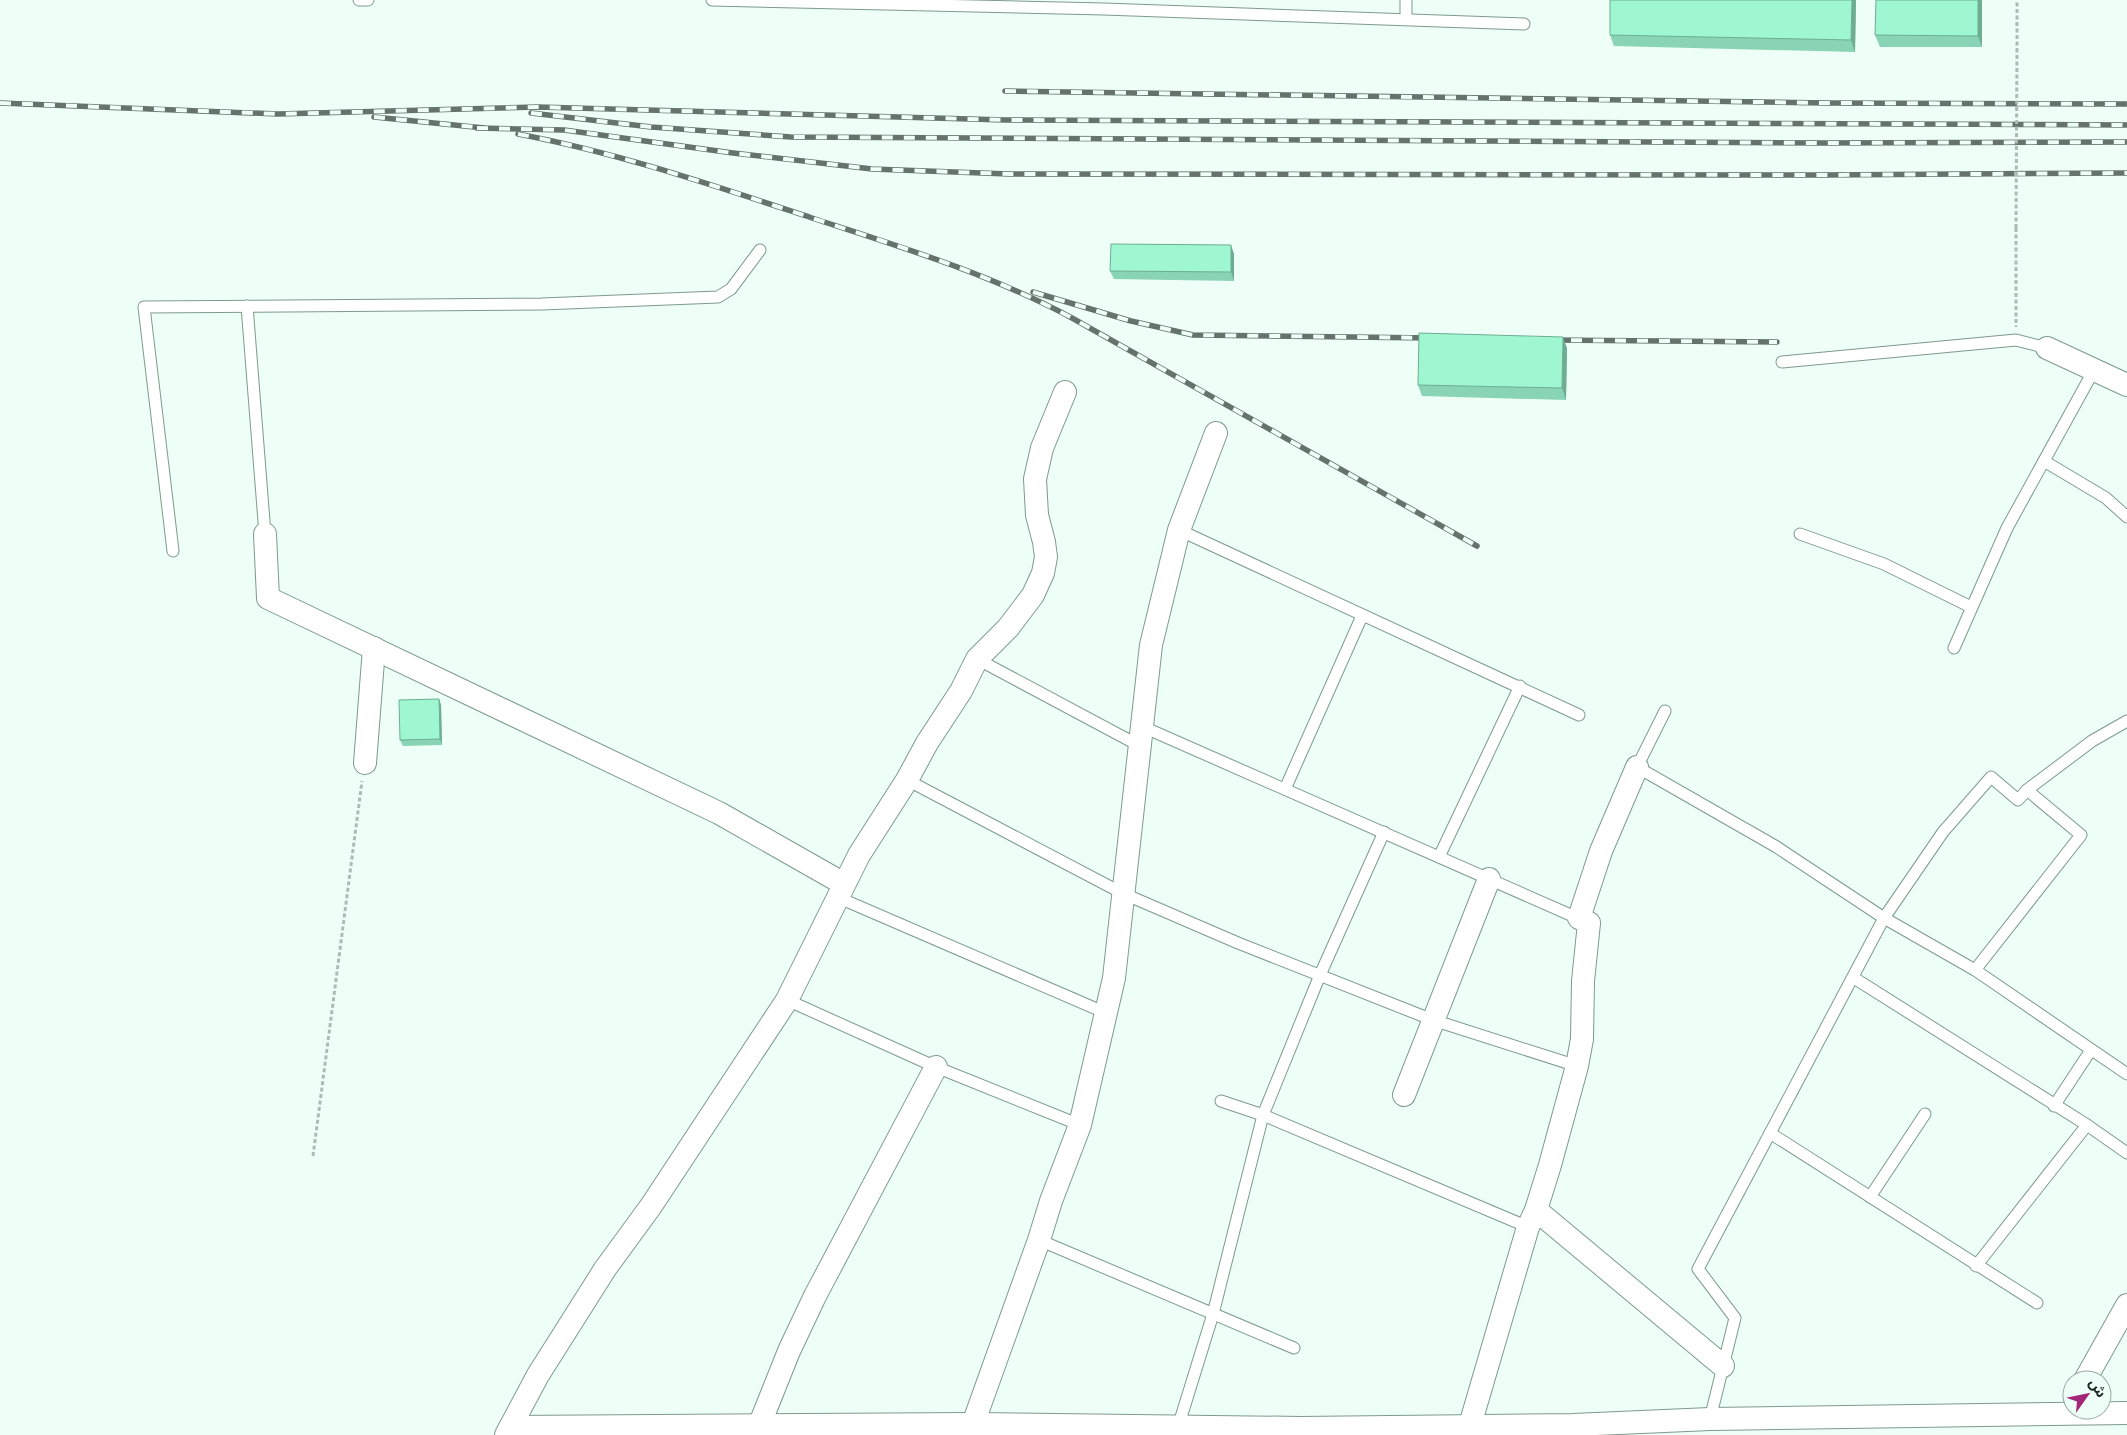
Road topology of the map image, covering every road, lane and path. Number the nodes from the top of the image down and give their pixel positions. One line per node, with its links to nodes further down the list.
1 (359, 0): 2 (lane)
2 (368, 0)
3 (712, 0): 6 (lane)
4 (1406, 0): 6 (lane)
5 (2017, 0): 10 (path, bridge)
6 (1406, 19): 7 (lane)
7 (1524, 24)
8 (760, 250): 9 (lane)
9 (247, 306): 20 (lane); 22 (lane)
10 (2016, 340): 11 (lane); 12 (lane)
11 (2047, 348): 13 (street)
12 (1782, 362)
13 (2094, 370): 14 (street); 17 (lane)
14 (2127, 385)
15 (1065, 392): 27 (street)
16 (1216, 433): 19 (street)
17 (2044, 461): 18 (lane); 23 (lane)
18 (2127, 517)
19 (1179, 530): 24 (lane); 32 (street)
20 (265, 534): 25 (street)
21 (1800, 534): 23 (lane)
22 (173, 551)
23 (1971, 607): 26 (lane)
24 (1362, 616): 28 (lane); 36 (lane)
25 (374, 648): 33 (street); 41 (street)
26 (1954, 648)
27 (977, 659): 32 (lane); 35 (street)
28 (1520, 686): 30 (lane); 39 (lane)
29 (1666, 711): 34 (lane)
30 (1579, 714)
31 (2127, 721): 37 (lane)
32 (1141, 736): 36 (lane); 42 (street)
33 (365, 763): 64 (path)
34 (1637, 767): 43 (lane); 44 (street)
35 (907, 780): 41 (street); 42 (lane)
36 (1285, 789): 38 (lane)
37 (2026, 790): 43 (lane); 45 (lane)
38 (1384, 832): 39 (lane); 46 (lane)
39 (1438, 857): 40 (lane)
40 (1489, 879): 44 (lane); 50 (street)
41 (840, 891): 48 (street); 49 (lane)
42 (1122, 893): 46 (lane); 49 (street)
43 (1884, 918): 45 (lane); 47 (lane)
44 (1589, 923): 52 (street)
45 (1976, 970): 51 (lane)
46 (1320, 975): 50 (lane); 59 (lane)
47 (1854, 978): 57 (lane); 62 (lane)
48 (787, 1000): 53 (lane); 83 (street)
49 (1106, 1012): 61 (street)
50 (1434, 1020): 52 (lane); 55 (street)
51 (2091, 1050): 54 (lane); 57 (lane)
52 (1578, 1066): 66 (street)
53 (936, 1067): 61 (lane); 80 (street)
54 (2127, 1074)
55 (1404, 1095)
56 (1221, 1101): 59 (lane)
57 (2054, 1106): 60 (lane)
58 (1925, 1114): 65 (lane)
59 (1262, 1115): 66 (lane); 71 (lane)
60 (2087, 1125): 63 (lane); 68 (lane)
61 (1080, 1126): 67 (street)
62 (1770, 1133): 65 (lane); 73 (lane)
63 (2127, 1154)
64 (312, 1156)
65 (1870, 1197): 68 (lane)
66 (1532, 1218): 73 (street); 79 (street)
67 (1039, 1240): 71 (lane); 82 (street)
68 (1976, 1266): 69 (lane)
69 (2036, 1303)
70 (2127, 1304): 74 (street)
71 (1213, 1314): 72 (lane); 81 (lane)
72 (1294, 1348)
73 (1723, 1366): 78 (lane)
74 (2091, 1370)
75 (2062, 1408): 78 (street)
76 (2112, 1412): 77 (street)
77 (2127, 1413)
78 (1710, 1419): 79 (street)
79 (1470, 1425): 84 (street)
80 (759, 1426): 82 (street); 83 (street)
81 (1178, 1427): 82 (street); 84 (street)
82 (972, 1430)
83 (509, 1431)
84 (1300, 1432)

